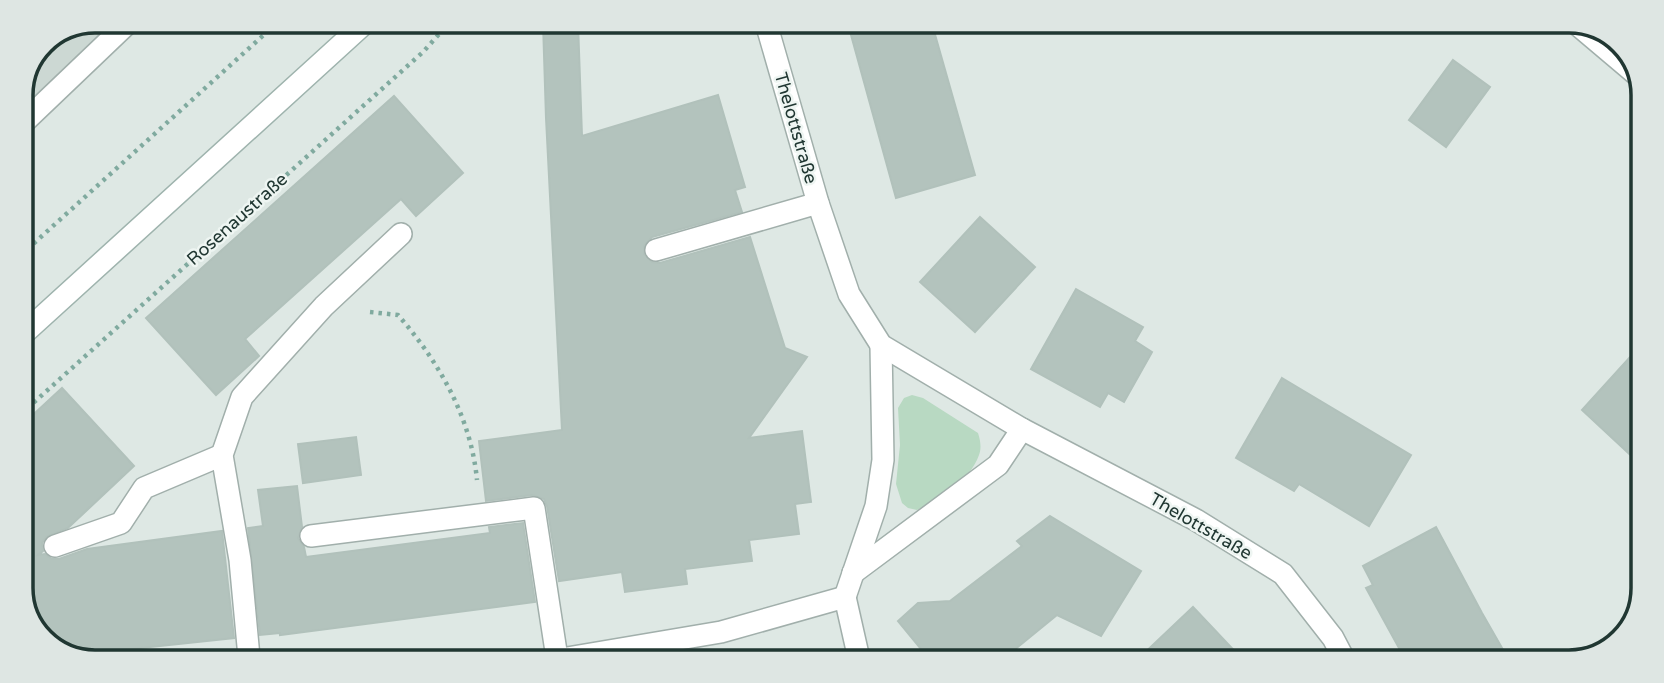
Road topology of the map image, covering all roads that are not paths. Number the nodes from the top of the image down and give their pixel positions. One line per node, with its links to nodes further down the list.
1 (116, 34): 6 (street)
2 (353, 34): 10 (street)
3 (769, 34): 7 (street, Thelottstraße)
4 (1594, 38): 5 (street)
5 (1619, 60)
6 (33, 114)
7 (818, 203): 9 (street); 11 (street, Thelottstraße)
8 (401, 234): 13 (street)
9 (656, 250)
10 (33, 325)
11 (881, 345): 12 (street, Thelottstraße); 16 (street)
12 (1022, 429): 16 (street); 22 (street, Thelottstraße)
13 (222, 455): 15 (street); 18 (street)
14 (311, 536): 19 (street)
15 (55, 546)
16 (853, 573): 17 (street)
17 (845, 597): 20 (street); 21 (street)
18 (248, 650)
19 (556, 650)
20 (614, 650)
21 (857, 650)
22 (1339, 650)

